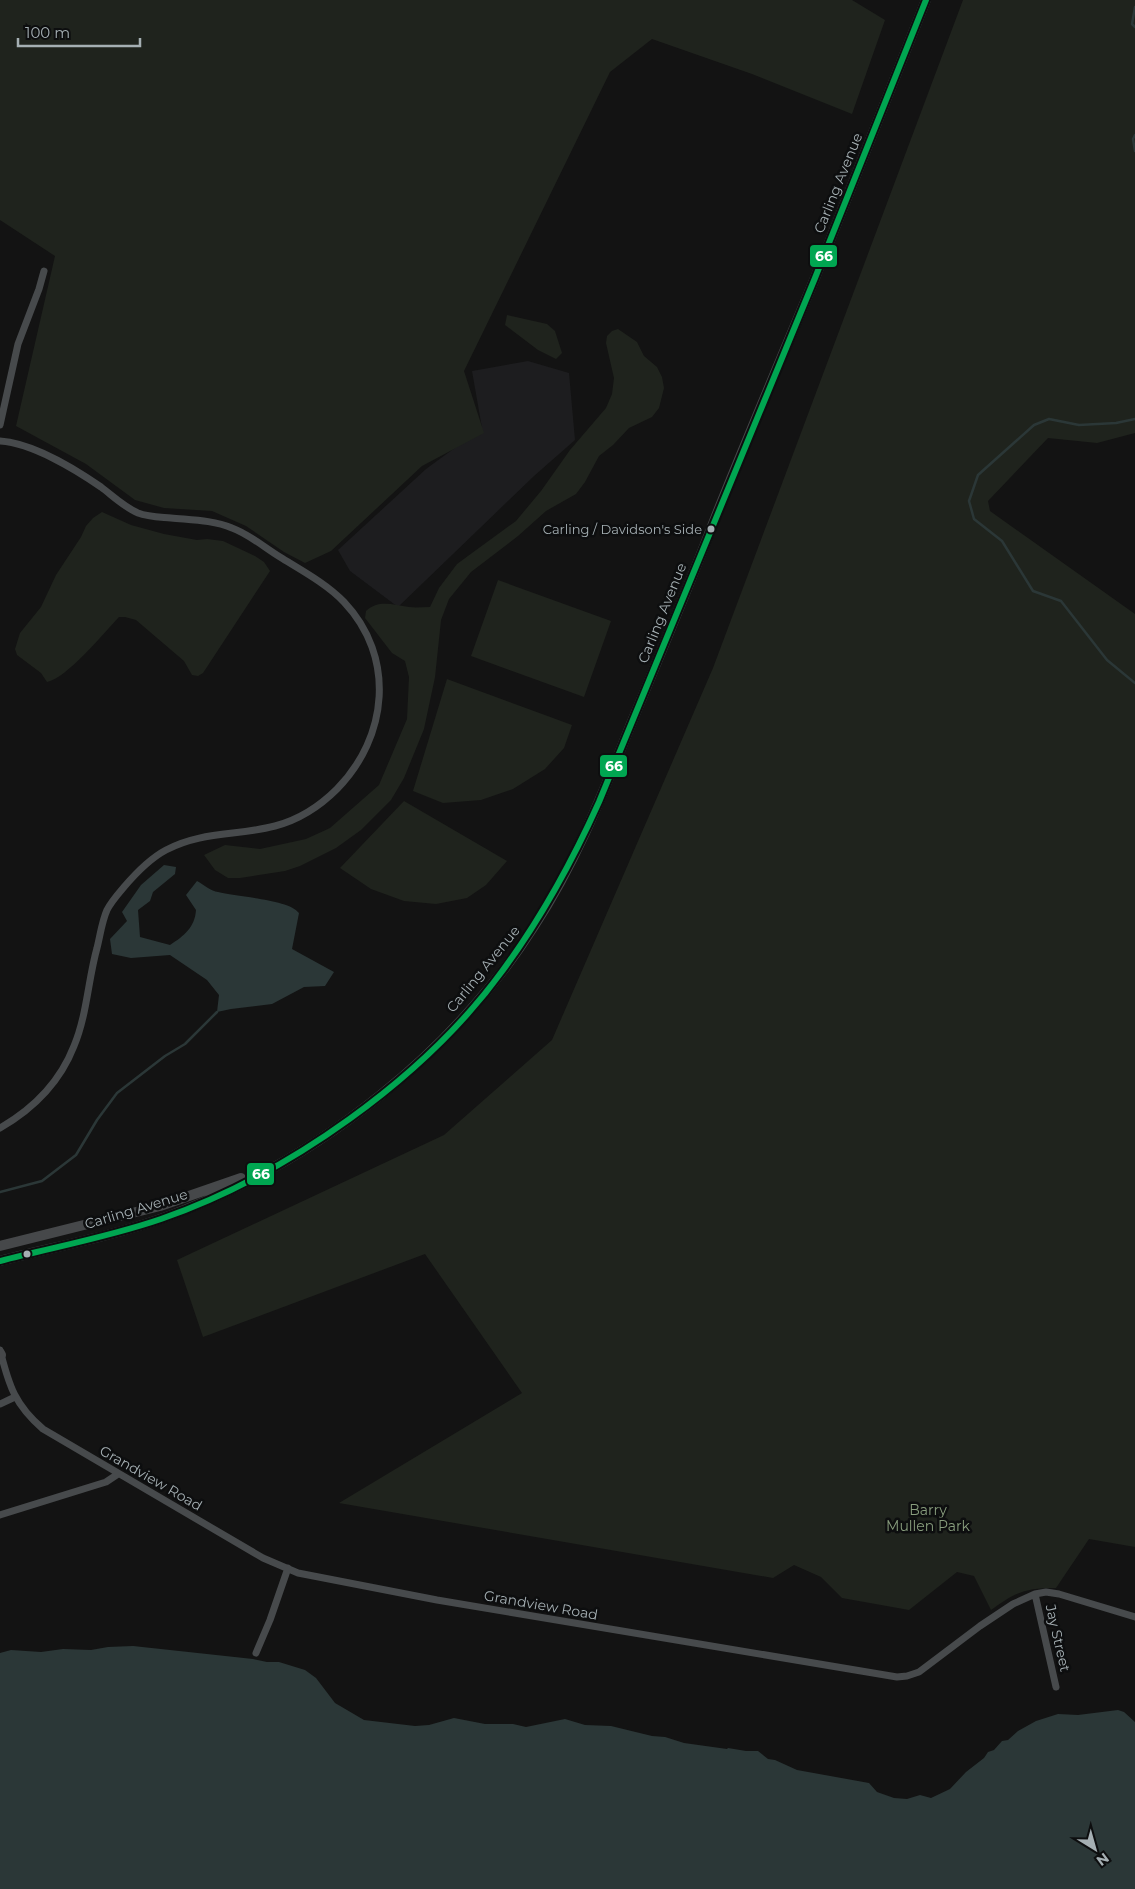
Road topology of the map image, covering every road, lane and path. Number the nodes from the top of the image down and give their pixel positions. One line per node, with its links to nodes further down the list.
1 (926, 0): 6 (main road, Carling Avenue)
2 (44, 272): 3 (street)
3 (0, 425)
4 (0, 440): 5 (street)
5 (0, 1128)
6 (299, 1152): 7 (main road, Carling Avenue); 8 (main road, Carling Avenue)
7 (0, 1246)
8 (0, 1261)
9 (0, 1353): 10 (street, Grandview Road)
10 (15, 1397): 11 (street); 12 (street, Grandview Road)
11 (0, 1404)
12 (118, 1474): 13 (street); 14 (street, Grandview Road)
13 (0, 1515)
14 (288, 1568): 15 (street, Grandview Road); 17 (street)
15 (1035, 1594): 16 (street, Grandview Road); 18 (street, Jay Street)
16 (1135, 1617)
17 (256, 1653)
18 (1056, 1687)

